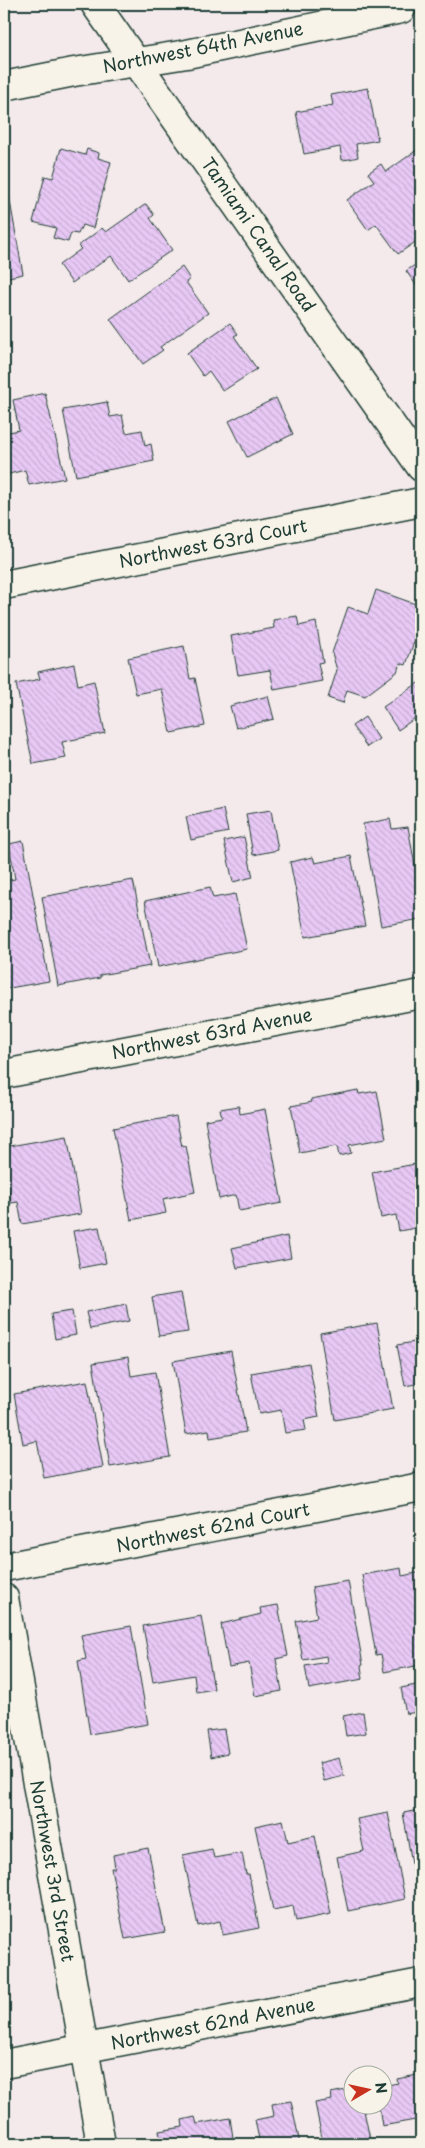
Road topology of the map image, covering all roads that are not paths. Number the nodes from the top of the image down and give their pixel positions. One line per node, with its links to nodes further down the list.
1 (95, 4): 3 (street, Tamiami Canal Road)
2 (401, 9): 3 (street, Northwest 64th Avenue)
3 (136, 62): 4 (street, Northwest 64th Avenue); 5 (street, Tamiami Canal Road)
4 (4, 86)
5 (421, 467)
6 (421, 502): 7 (street, Northwest 63rd Court)
7 (4, 585)
8 (421, 994): 9 (street, Northwest 63rd Avenue)
9 (4, 1074)
10 (421, 1487): 11 (street, Northwest 62nd Court)
11 (4, 1567)
12 (4, 1598): 14 (street, Northwest 3rd Street)
13 (421, 1983): 14 (street, Northwest 62nd Avenue)
14 (84, 2049): 15 (street, Northwest 62nd Avenue); 16 (street, Northwest 3rd Street)
15 (4, 2064)
16 (101, 2144)

